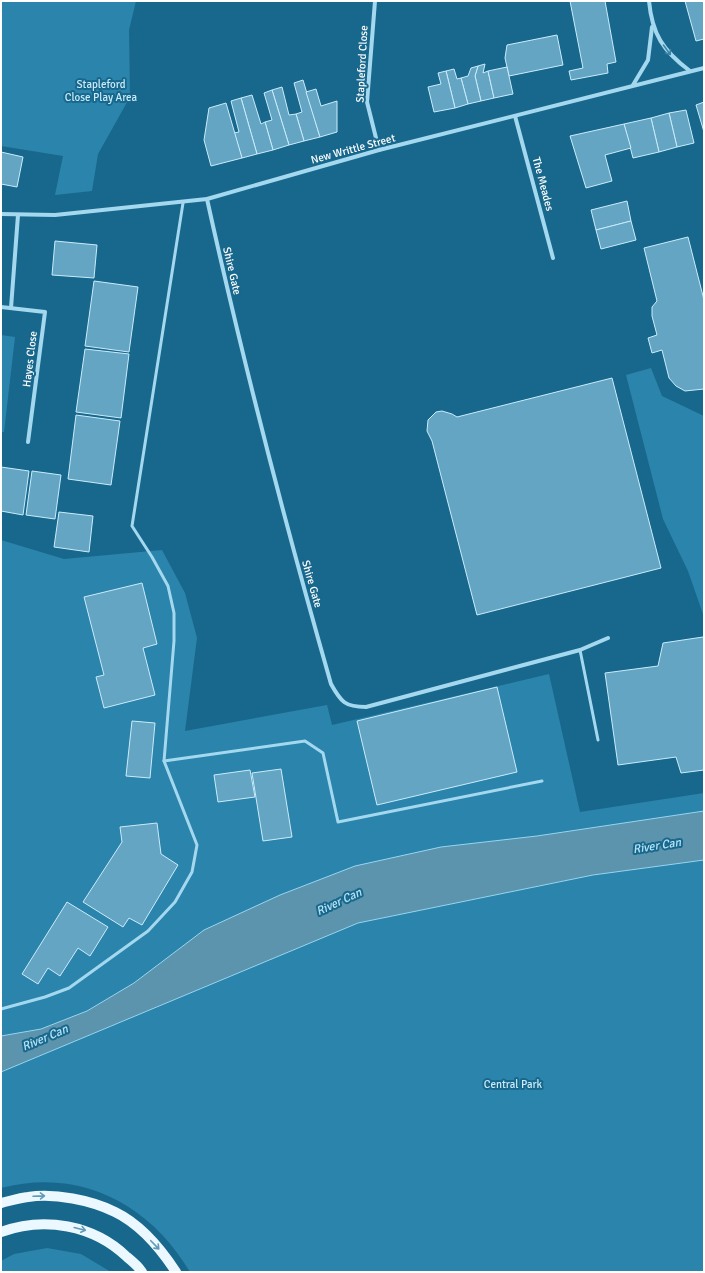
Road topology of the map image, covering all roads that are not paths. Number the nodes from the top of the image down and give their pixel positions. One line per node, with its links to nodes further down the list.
1 (375, 1): 8 (street, Stapleford Close)
2 (648, 1): 3 (street)
3 (652, 27): 5 (street, one-way to 5); 6 (street)
4 (704, 68): 5 (street, New Writtle Street)
5 (690, 71): 6 (street, New Writtle Street)
6 (633, 85): 7 (street, New Writtle Street)
7 (515, 116): 8 (street, New Writtle Street); 13 (street, The Meades)
8 (380, 150): 9 (street, New Writtle Street)
9 (207, 199): 10 (street, New Writtle Street); 18 (street, Shire Gate)
10 (183, 203): 12 (street, New Writtle Street); 20 (lane)
11 (1, 214): 12 (street, New Writtle Street)
12 (18, 215): 15 (street)
13 (553, 258)
14 (1, 307): 15 (street, Hayes Close)
15 (11, 308): 16 (street, Hayes Close)
16 (28, 442)
17 (608, 638): 18 (street, Shire Gate)
18 (580, 650): 19 (lane)
19 (598, 740)
20 (164, 761): 21 (lane); 22 (lane)
21 (542, 781)
22 (1, 1009)
23 (1, 1203): 26 (main road, one-way to 26)
24 (1, 1232): 25 (main road, one-way to 25)
25 (142, 1272)
26 (176, 1272)

